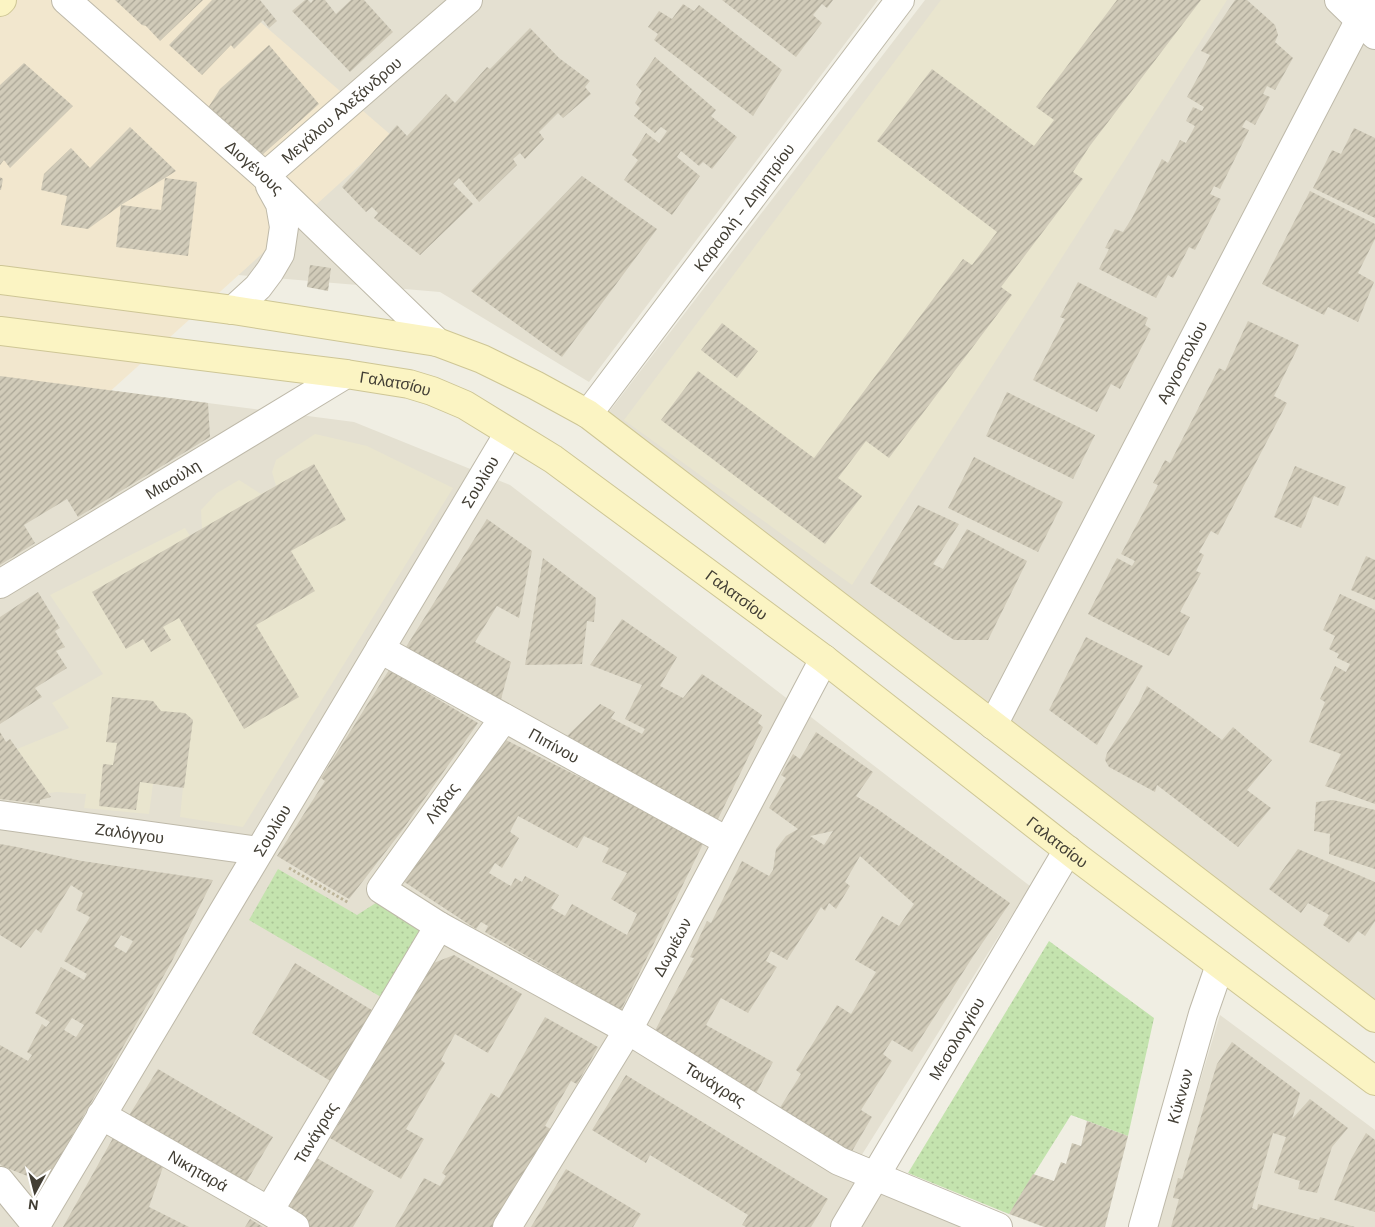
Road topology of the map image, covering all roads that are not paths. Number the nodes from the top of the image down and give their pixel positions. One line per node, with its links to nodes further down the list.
1 (66, 0): 6 (street, Διογένους)
2 (468, 0): 6 (street, Μεγάλου Αλεξάνδρου)
3 (900, 0): 12 (street, Καραολή - Δημητρίου)
4 (1339, 0): 5 (street)
5 (1368, 18): 18 (street, Αργοστολίου)
6 (265, 176): 8 (street); 10 (street, Διογένους)
7 (0, 280): 8 (main road)
8 (233, 310): 10 (main road)
9 (0, 331): 11 (main road, Γαλατσίου)
10 (437, 342): 12 (main road)
11 (346, 374): 13 (main road, Γαλατσίου); 14 (street, Μιαούλη)
12 (588, 414): 18 (main road)
13 (509, 433): 15 (street, Σουλίου); 16 (main road, Γαλατσίου)
14 (0, 584)
15 (380, 649): 17 (street, Πιπίνου); 22 (street, Σουλίου)
16 (824, 659): 20 (street, Δωριέων); 21 (main road, Γαλατσίου)
17 (504, 718): 20 (street, Πιπίνου); 23 (street, Λήδας)
18 (993, 725): 26 (main road)
19 (0, 815): 22 (street, Ζαλόγγου)
20 (727, 841): 27 (street, Δωριέων)
21 (1068, 850): 25 (main road, Γαλατσίου); 30 (street, Μεσολογγίου)
22 (259, 851): 29 (street, Σουλίου)
23 (381, 888): 24 (street, Τανάγρας)
24 (439, 926): 27 (street, Τανάγρας); 32 (street, Τανάγρας)
25 (1220, 965): 28 (main road, Γαλατσίου); 38 (street, Κύκνων)
26 (1373, 1013)
27 (628, 1030): 30 (street, Τανάγρας); 35 (street, Δωριέων)
28 (1375, 1081)
29 (101, 1115): 32 (street, Νικηταρά); 33 (street, Σουλίου)
30 (875, 1176): 36 (street, Μεσολογγίου); 37 (street, Τανάγρας)
31 (0, 1181): 33 (street)
32 (269, 1211): 34 (street, Νικηταρά)
33 (35, 1226)
34 (295, 1227)
35 (507, 1227)
36 (845, 1227)
37 (998, 1227)
38 (1143, 1227)

